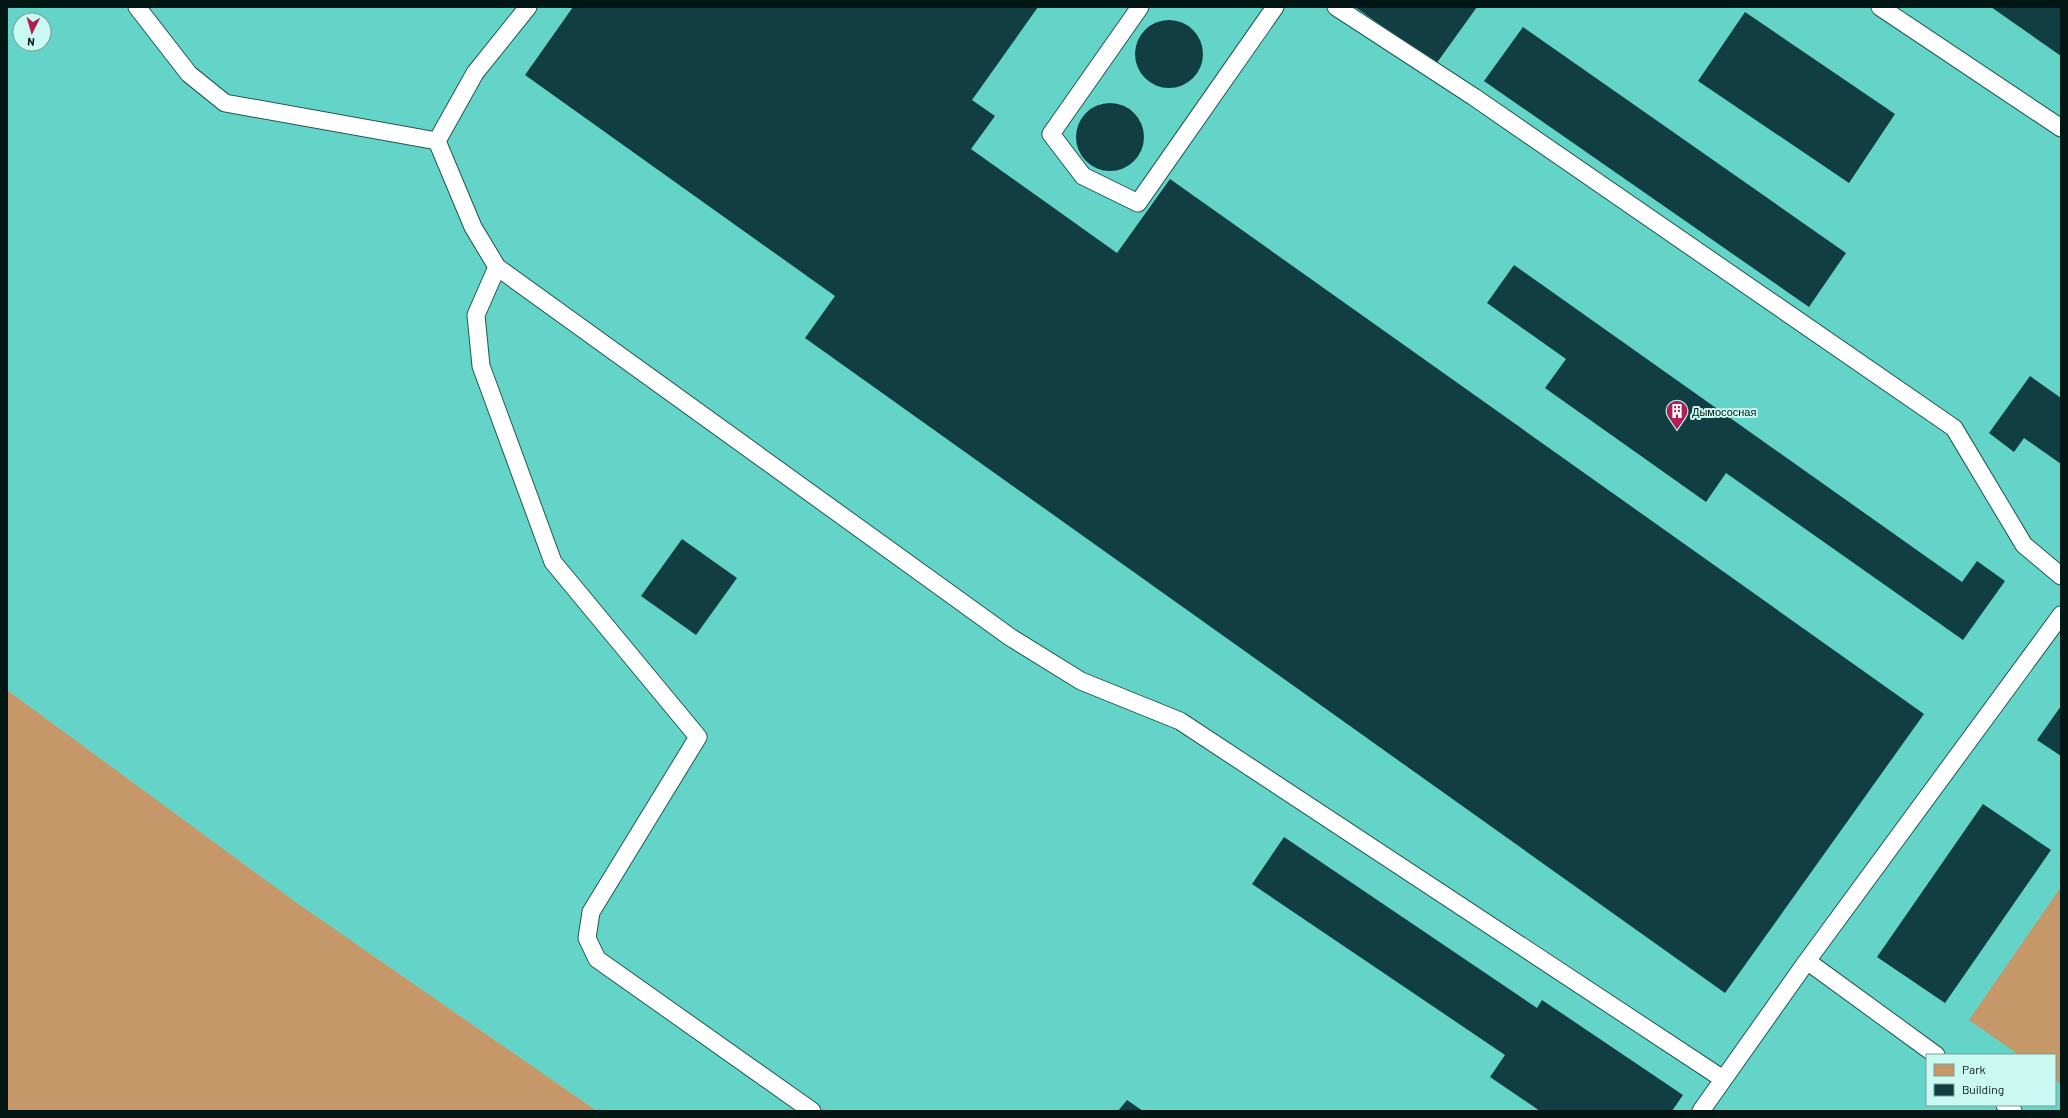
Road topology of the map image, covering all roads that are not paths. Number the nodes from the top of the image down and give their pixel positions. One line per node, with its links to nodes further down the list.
1 (137, 7): 8 (lane)
2 (528, 7): 8 (lane)
3 (1140, 7): 4 (lane)
4 (1275, 7)
5 (1336, 7): 10 (lane)
6 (1880, 7): 7 (lane)
7 (2061, 128)
8 (437, 141): 9 (lane)
9 (497, 267): 14 (lane); 15 (lane)
10 (2061, 576)
11 (2059, 623): 12 (lane)
12 (1807, 961): 13 (lane); 14 (lane)
13 (1935, 1054)
14 (1722, 1079): 16 (lane)
15 (812, 1111)
16 (1702, 1111)

